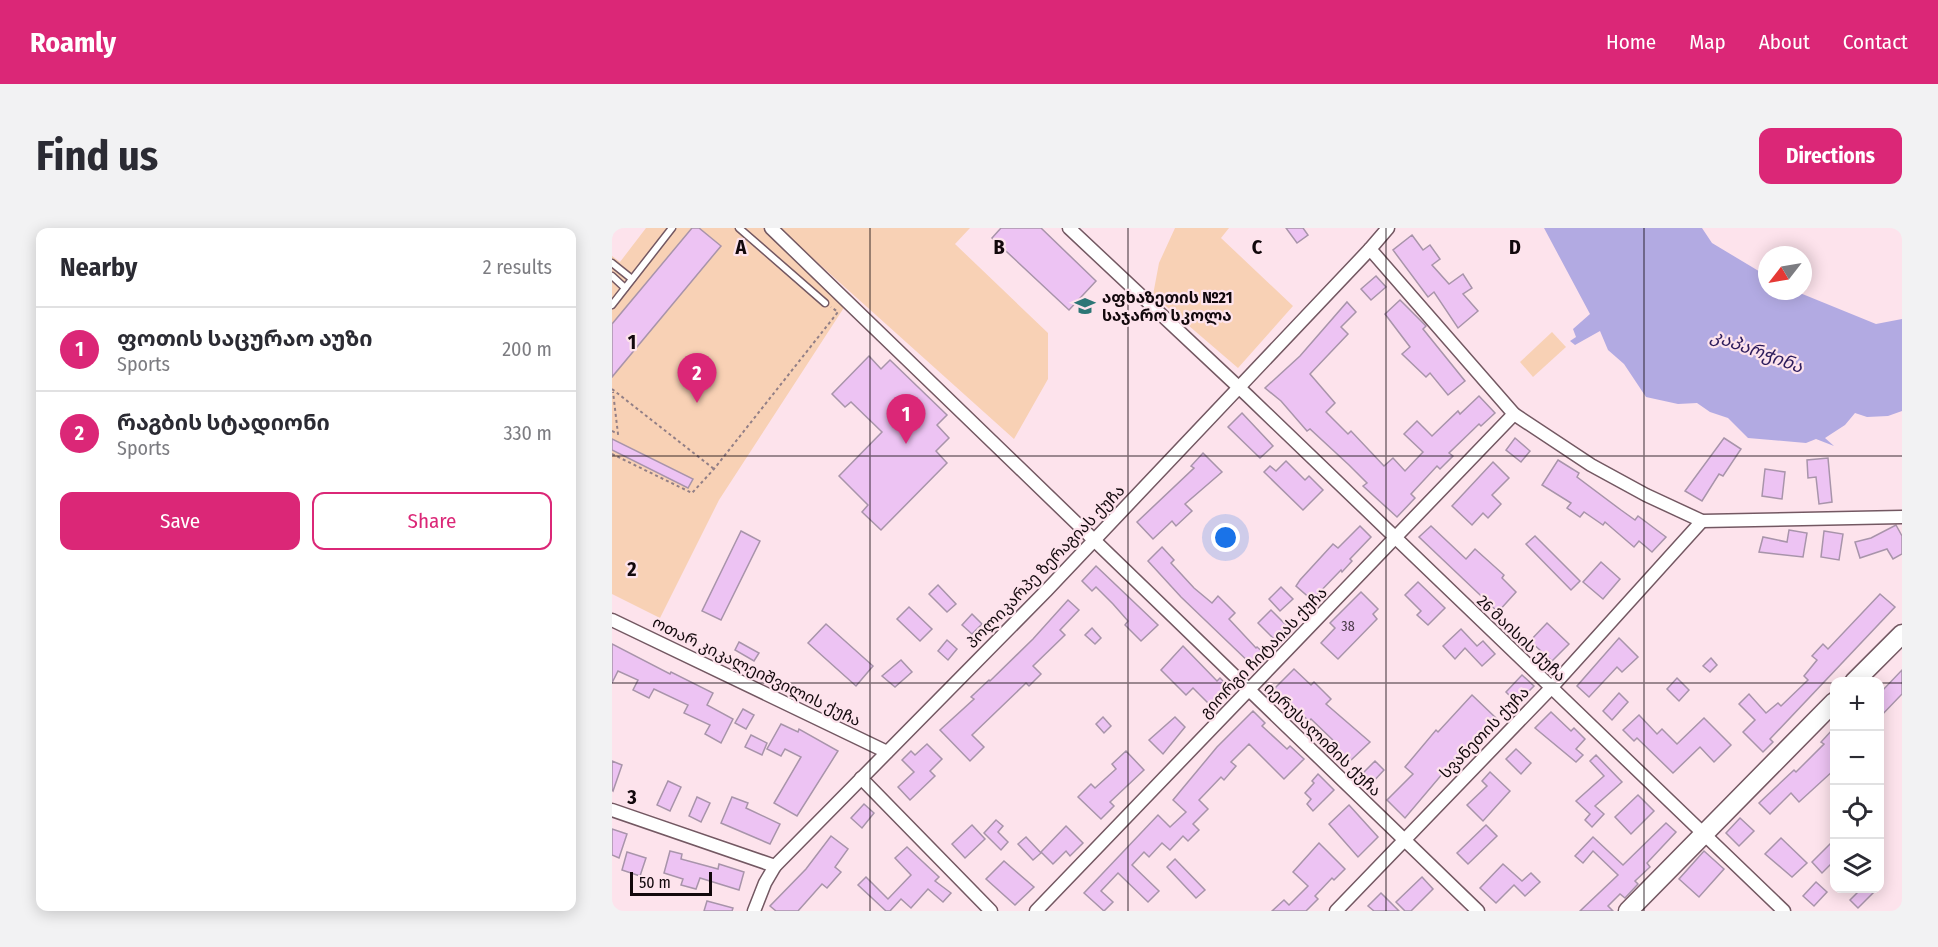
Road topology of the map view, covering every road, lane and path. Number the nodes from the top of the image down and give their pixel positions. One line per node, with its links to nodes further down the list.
1 (672, 228): 9 (lane)
2 (739, 228): 11 (lane)
3 (771, 228): 22 (street, იერუსალიმის ქუჩა)
4 (1069, 228): 13 (street, 26 მაისის ქუჩა)
5 (1388, 228): 6 (street, პოლიკარპე ზერაგიას ქუჩა)
6 (1370, 249): 13 (street, პოლიკარპე ზერაგიას ქუჩა); 15 (street)
7 (612, 263): 9 (lane)
8 (612, 276): 10 (lane)
9 (632, 279): 10 (lane)
10 (626, 288): 12 (lane)
11 (825, 303): 18 (path)
12 (612, 305)
13 (1239, 387): 21 (street, 26 მაისის ქუჩა); 22 (street, პოლიკარპე ზერაგიას ქუჩა)
14 (612, 391): 16 (path); 18 (path)
15 (1514, 414): 20 (street); 21 (street, გიორგი ჩიტაიას ქუჩა)
16 (612, 431)
17 (612, 454): 18 (path)
18 (714, 469)
19 (1902, 517): 20 (street)
20 (1702, 521): 26 (street, სვანეთის ქუჩა)
21 (1396, 539): 26 (street, 26 მაისის ქუჩა); 27 (street, გიორგი ჩიტაიას ქუჩა)
22 (1094, 540): 27 (street, იერუსალიმის ქუჩა); 29 (street, პოლიკარპე ზერაგიას ქუჩა)
23 (612, 620): 29 (street, ოთარ კიკალეიშვილის ქუჩა)
24 (1902, 634): 25 (street)
25 (1858, 677)
26 (1551, 688): 32 (street, 26 მაისის ქუჩა); 33 (street, სვანეთის ქუჩა)
27 (1249, 690): 33 (street, იერუსალიმის ქუჩა); 37 (street, გიორგი ჩიტაიას ქუჩა)
28 (1830, 706): 32 (street)
29 (887, 752): 30 (street, პოლიკარპე ზერაგიას ქუჩა)
30 (861, 778): 34 (street, პოლიკარპე ზერაგიას ქუჩა); 36 (street)
31 (612, 810): 34 (street)
32 (1702, 834): 40 (street); 41 (street, 26 მაისის ქუჩა)
33 (1404, 839): 38 (street, სვანეთის ქუჩა); 39 (street, იერუსალიმის ქუჩა)
34 (775, 866): 35 (street, პოლიკარპე ზერაგიას ქუჩა)
35 (754, 911)
36 (991, 911)
37 (1036, 911)
38 (1336, 911)
39 (1478, 911)
40 (1628, 911)
41 (1784, 911)

